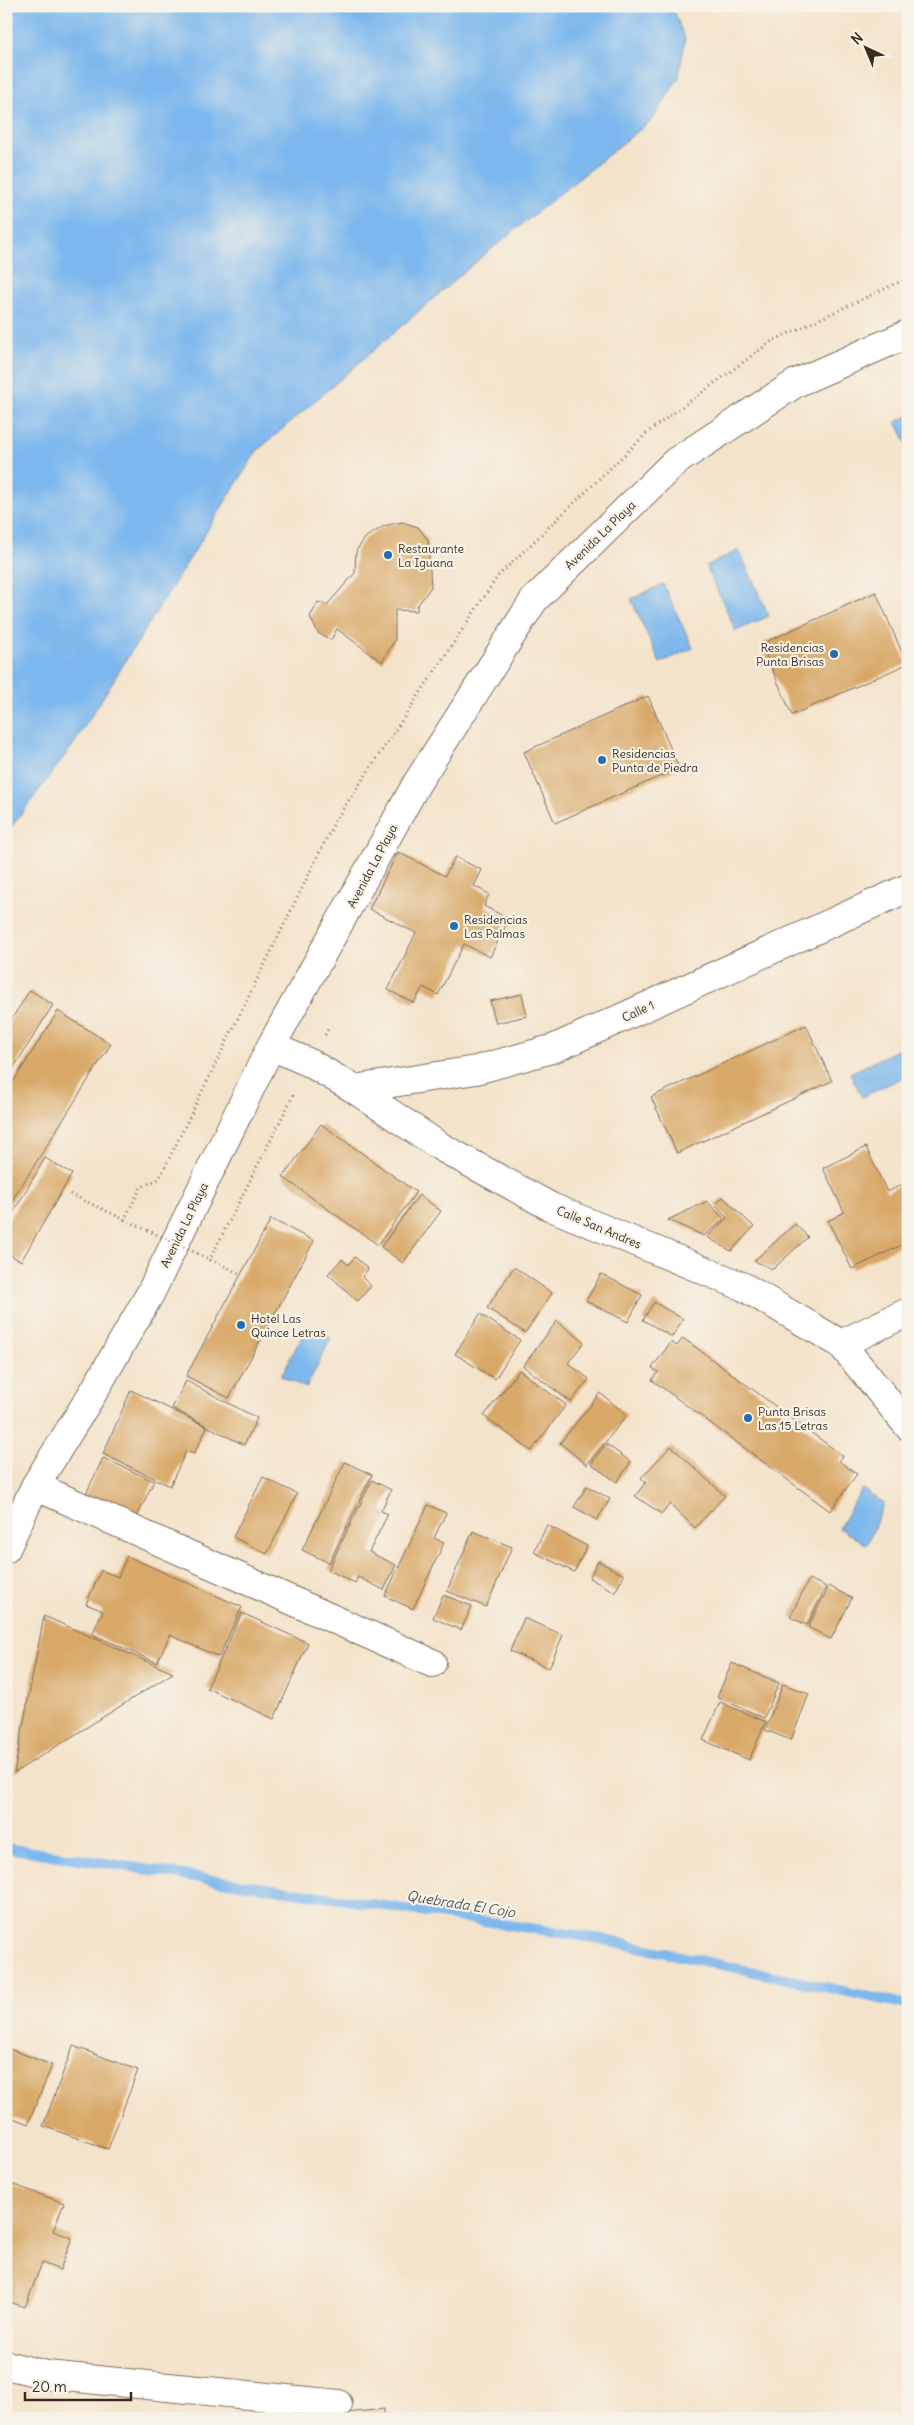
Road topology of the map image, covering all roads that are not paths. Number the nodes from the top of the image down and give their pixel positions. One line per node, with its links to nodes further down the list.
1 (908, 334): 3 (street, Avenida La Playa)
2 (908, 888): 4 (street, Calle 1)
3 (271, 1046): 4 (street, Calle San Andres); 8 (street, Avenida La Playa)
4 (354, 1089): 6 (street, Calle San Andres)
5 (908, 1312): 6 (street)
6 (841, 1344): 7 (street, Calle San Andres)
7 (908, 1426)
8 (35, 1486): 9 (street, Avenida La Playa); 10 (street)
9 (7, 1549)
10 (432, 1663)
11 (6, 2365): 12 (street)
12 (338, 2404)

